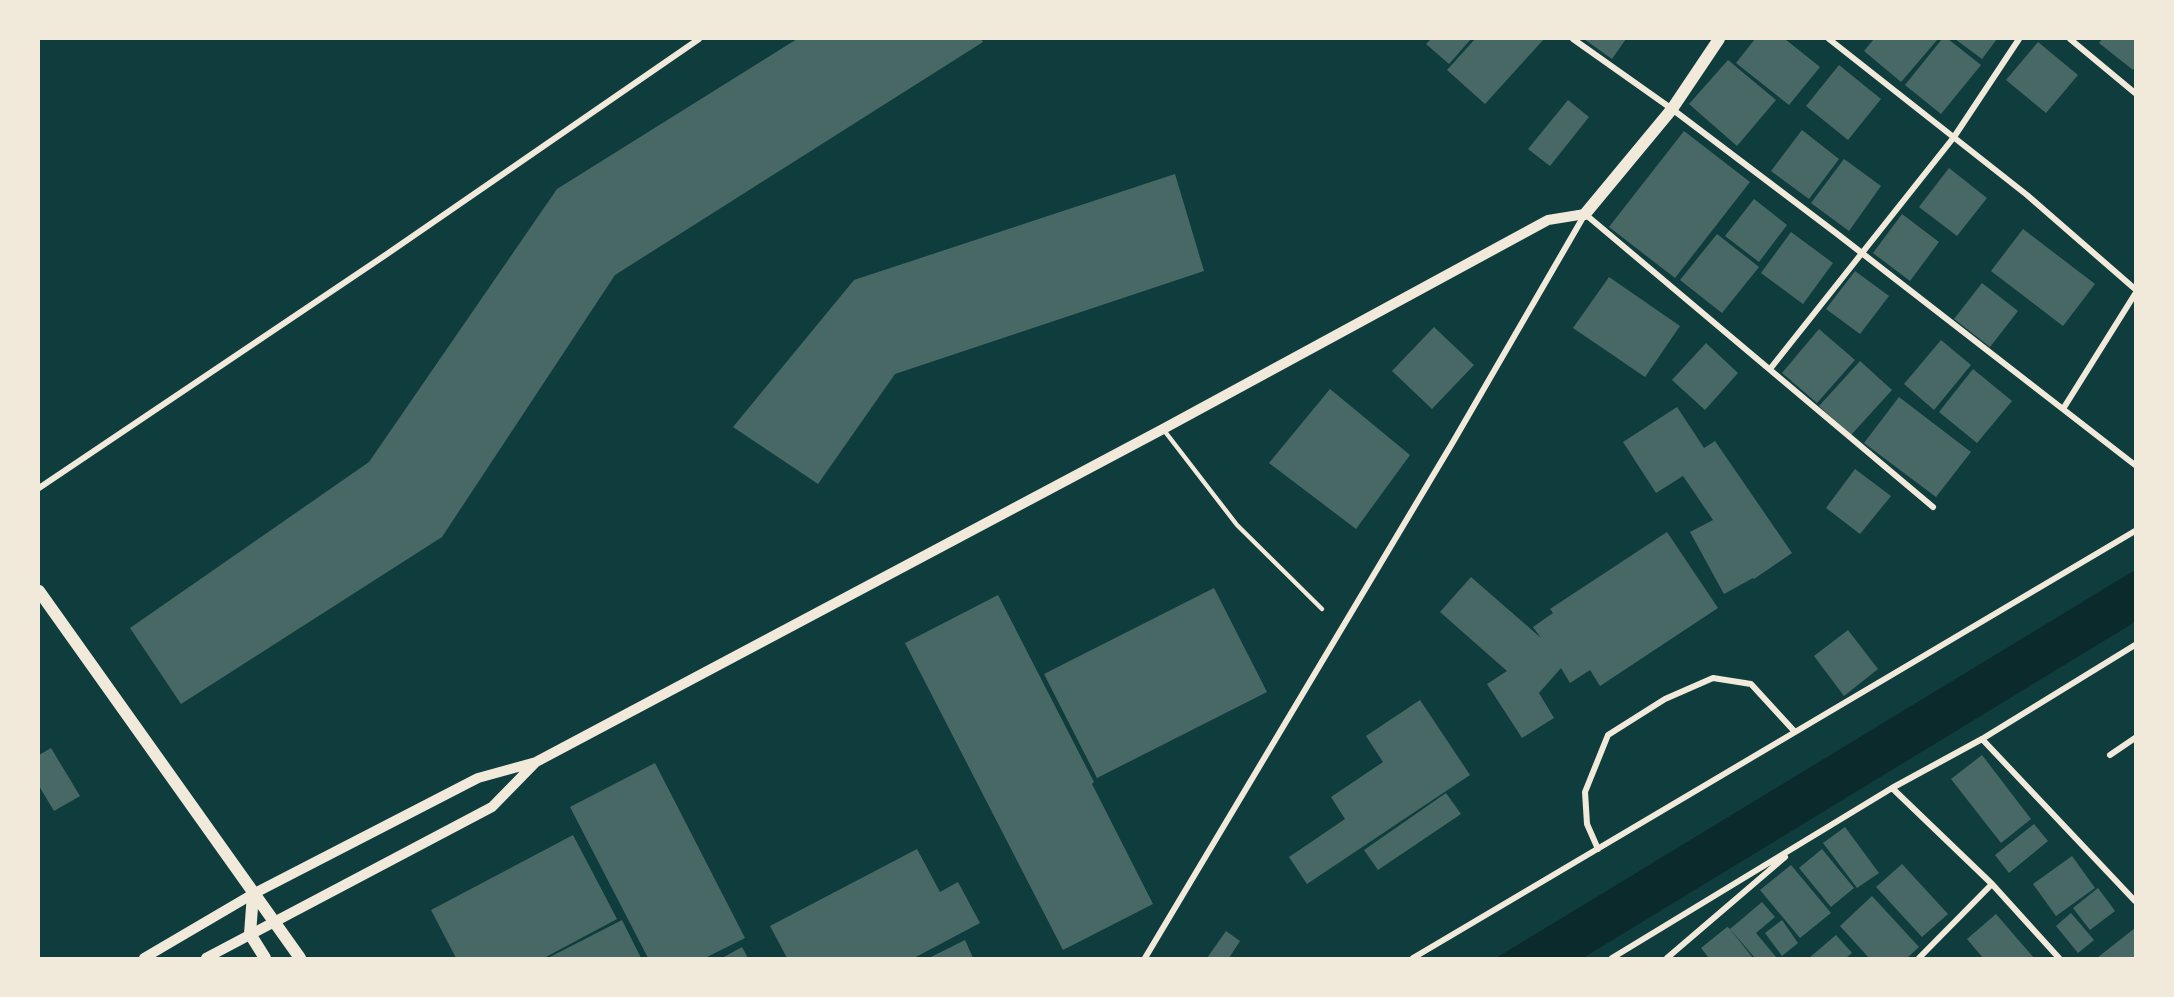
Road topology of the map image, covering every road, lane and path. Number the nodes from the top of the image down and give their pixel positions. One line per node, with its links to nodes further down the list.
1 (699, 39): 18 (street)
2 (1573, 39): 8 (street)
3 (1719, 39): 8 (main road)
4 (1829, 39): 9 (street)
5 (2019, 39): 9 (street)
6 (2070, 39): 7 (street)
7 (2135, 93)
8 (1672, 109): 10 (main road); 11 (street)
9 (1954, 137): 11 (street); 12 (street)
10 (1585, 214): 14 (street); 16 (street); 41 (street)
11 (1863, 254): 14 (street); 15 (street)
12 (2135, 289)
13 (2135, 294): 15 (street)
14 (1770, 369): 19 (street)
15 (2063, 409): 17 (street)
16 (1163, 429): 22 (lane); 28 (street)
17 (2135, 465)
18 (39, 488)
19 (1933, 507)
20 (2135, 531): 24 (street)
21 (39, 591): 33 (main road)
22 (1322, 609)
23 (2135, 645): 26 (street)
24 (1796, 732): 31 (street); 31 (street)
25 (2135, 738): 27 (street)
26 (1982, 739): 29 (street); 34 (street)
27 (2110, 754)
28 (536, 762): 33 (street); 35 (street)
29 (1892, 788): 30 (street); 32 (street)
30 (1800, 844): 43 (street); 44 (street)
31 (1598, 849): 42 (street)
32 (1992, 884): 45 (street); 46 (street)
33 (253, 894): 35 (main road); 36 (main road); 37 (street)
34 (2135, 901)
35 (274, 920): 36 (street); 40 (main road)
36 (250, 934): 38 (street); 39 (main road)
37 (144, 958)
38 (206, 958)
39 (265, 958)
40 (300, 958)
41 (1145, 958)
42 (1413, 958)
43 (1612, 958)
44 (1667, 958)
45 (1919, 958)
46 (2059, 958)

